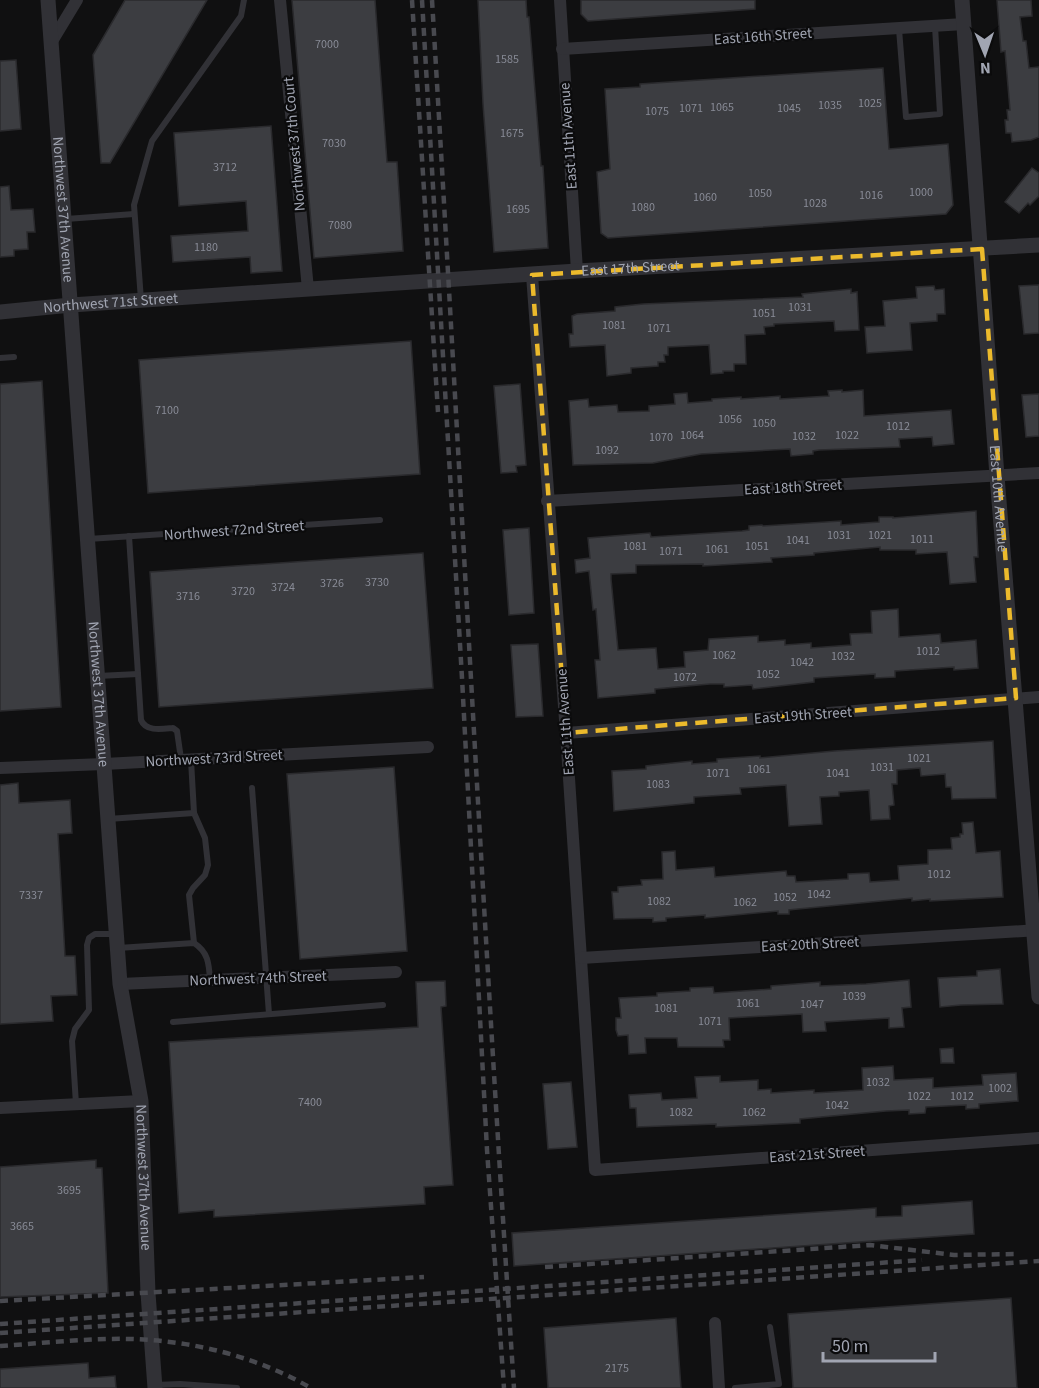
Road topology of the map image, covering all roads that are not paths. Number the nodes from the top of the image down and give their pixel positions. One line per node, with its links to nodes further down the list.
1 (48, 0): 10 (street, Northwest 37th Avenue)
2 (77, 0): 10 (street)
3 (244, 0): 12 (lane)
4 (280, 0): 18 (street, Northwest 37th Court)
5 (560, 0): 11 (street, East 11th Avenue)
6 (962, 0): 7 (street, East 10th Avenue)
7 (964, 24): 8 (street, East 16th Street); 15 (street, East 10th Avenue)
8 (935, 26): 9 (street, East 16th Street); 9 (lane)
9 (899, 28): 11 (street, East 16th Street)
10 (51, 43): 13 (street, Northwest 37th Avenue)
11 (562, 49): 16 (street, East 11th Avenue)
12 (134, 214): 13 (lane); 20 (lane)
13 (64, 219): 21 (street, Northwest 37th Avenue)
14 (1039, 244): 15 (street, East 17th Street)
15 (982, 249): 16 (street, East 17th Street); 26 (street, East 10th Avenue)
16 (576, 271): 17 (street, East 17th Street)
17 (532, 275): 18 (street, East 17th Street); 27 (street, East 11th Avenue)
18 (308, 289): 19 (street, East 17th Street)
19 (220, 295): 20 (street, Northwest 71st Street)
20 (141, 300): 21 (street, Northwest 71st Street)
21 (71, 305): 22 (street, Northwest 71st Street); 30 (street, Northwest 37th Avenue)
22 (0, 312)
23 (14, 357): 24 (lane)
24 (0, 358)
25 (1039, 473): 26 (street, East 18th Street)
26 (997, 476): 27 (street, East 18th Street); 34 (street, East 10th Avenue)
27 (547, 501): 35 (street, East 11th Avenue)
28 (380, 520): 29 (lane, Northwest 72nd Street)
29 (129, 536): 30 (lane, Northwest 72nd Street); 31 (lane)
30 (88, 539): 32 (street, Northwest 37th Avenue)
31 (138, 674): 32 (lane); 37 (lane)
32 (98, 676): 38 (street, Northwest 37th Avenue)
33 (1039, 697): 34 (street, East 19th Street)
34 (1016, 699): 35 (street, East 19th Street); 43 (street, East 10th Avenue)
35 (566, 733): 46 (street, East 11th Avenue)
36 (428, 747): 37 (street, Northwest 73rd Street)
37 (186, 760): 38 (street, Northwest 73rd Street); 41 (lane)
38 (104, 764): 39 (street, Northwest 73rd Street); 42 (street, Northwest 37th Avenue)
39 (0, 768)
40 (252, 789): 48 (lane)
41 (194, 813): 42 (lane); 45 (lane)
42 (108, 819): 44 (street, Northwest 37th Avenue)
43 (1036, 930): 46 (street, East 20th Street); 51 (street, East 10th Avenue)
44 (117, 941): 45 (lane); 50 (street, Northwest 37th Avenue); 56 (lane)
45 (194, 943): 49 (lane)
46 (581, 958): 59 (street, East 11th Avenue)
47 (396, 972): 48 (street, Northwest 74th Street)
48 (267, 978): 49 (street, Northwest 74th Street); 53 (lane)
49 (210, 980): 50 (street, Northwest 74th Street)
50 (120, 984): 55 (street, Northwest 37th Avenue)
51 (1039, 998)
52 (382, 1005): 53 (lane)
53 (269, 1014): 54 (lane)
54 (173, 1022)
55 (141, 1101): 56 (street); 62 (street, Northwest 37th Avenue)
56 (76, 1104): 57 (street)
57 (0, 1108)
58 (1039, 1138): 59 (street, East 21st Street)
59 (595, 1170)
60 (715, 1323): 64 (street)
61 (770, 1327): 65 (lane)
62 (155, 1387): 63 (lane)
63 (237, 1388)
64 (719, 1388)
65 (735, 1388)

